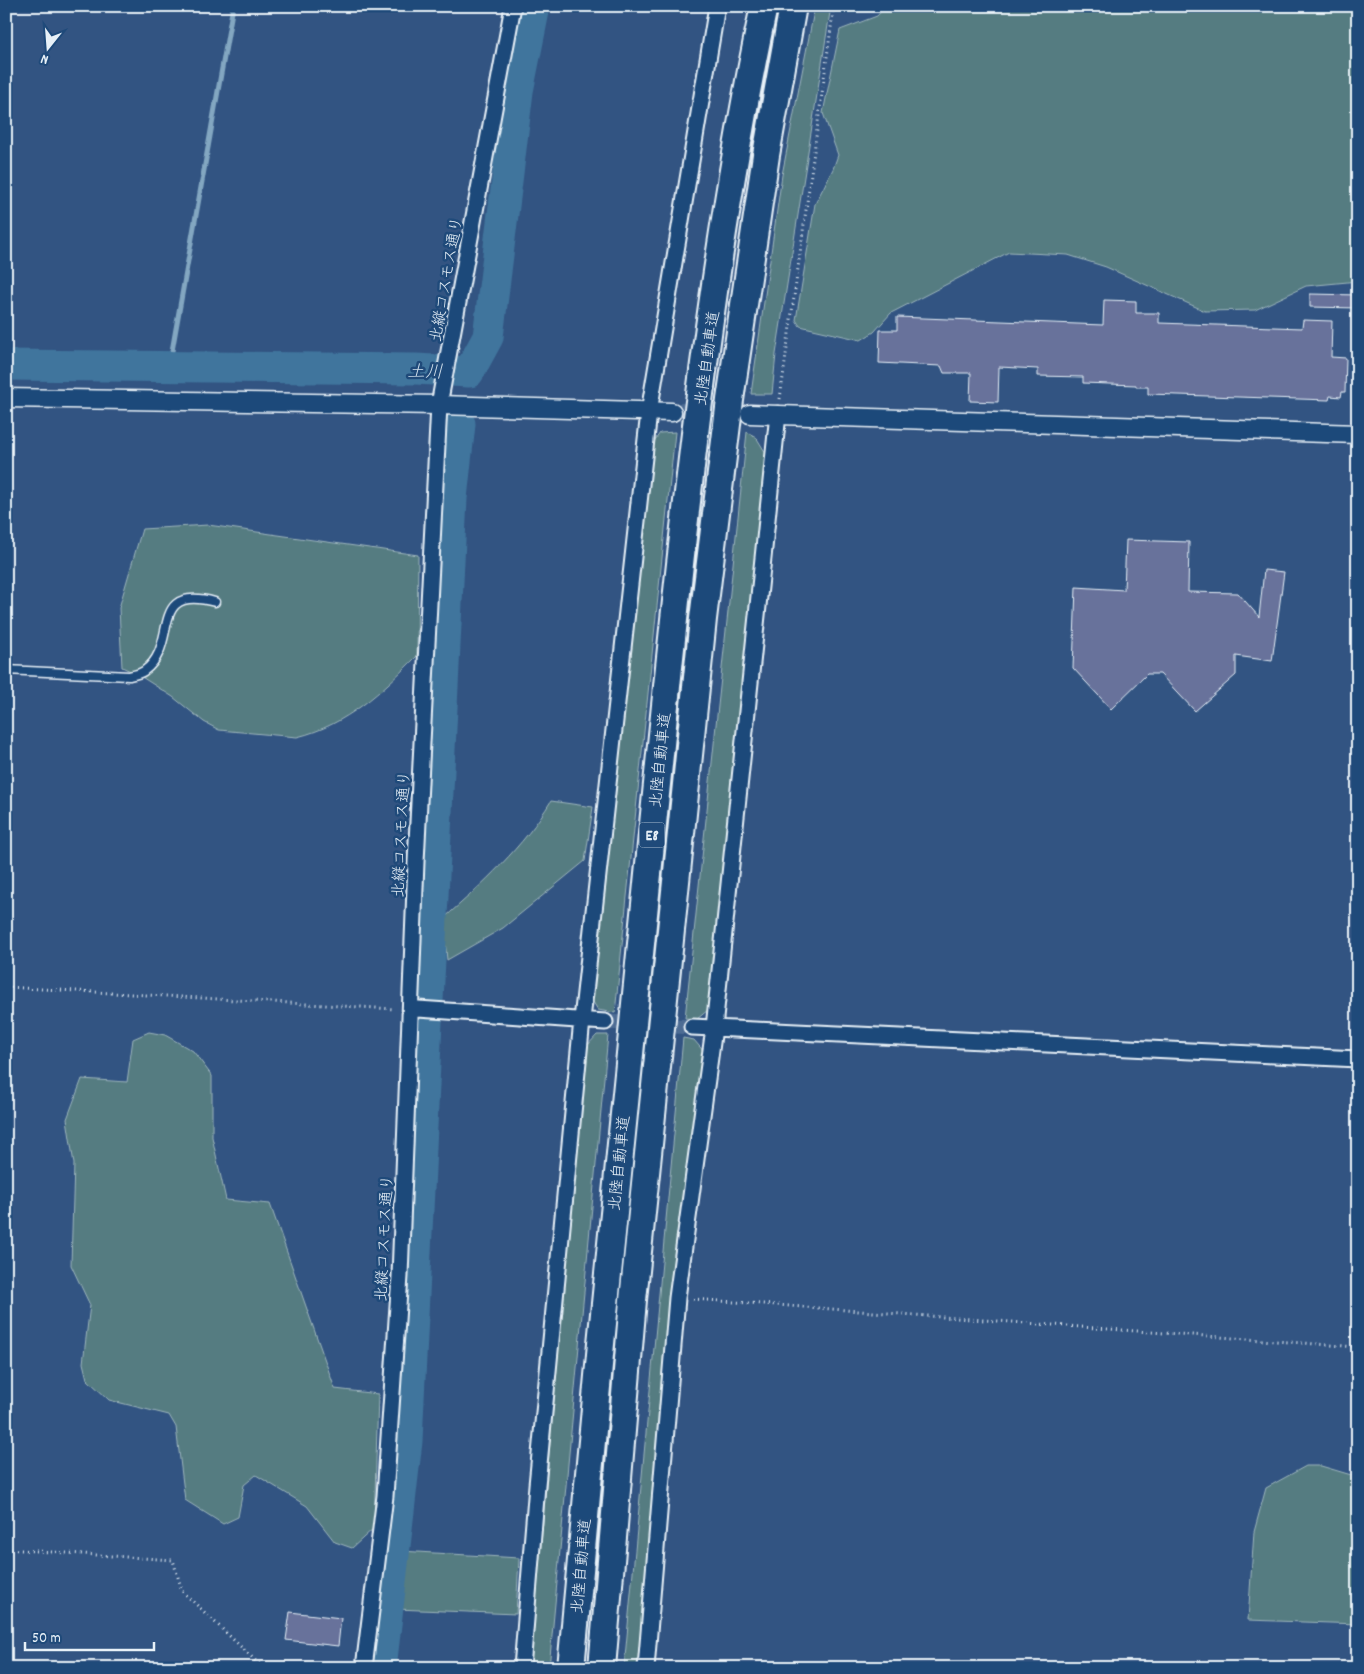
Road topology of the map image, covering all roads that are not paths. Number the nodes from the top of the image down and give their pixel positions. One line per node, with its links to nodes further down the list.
1 (513, 6): 6 (street, 北縦コスモス通り)
2 (717, 6): 7 (street)
3 (764, 6): 22 (highway, 北陸自動車道 / E8)
4 (794, 6): 23 (highway, 北陸自動車道 / E8)
5 (6, 398): 6 (street)
6 (440, 400): 7 (street); 14 (street, 北縦コスモス通り)
7 (649, 412): 8 (street); 15 (street)
8 (672, 412)
9 (750, 414): 10 (street)
10 (778, 414): 11 (street); 18 (street)
11 (1358, 434)
12 (215, 602): 13 (lane)
13 (6, 670)
14 (421, 1010): 15 (street); 20 (street, 北縦コスモス通り)
15 (582, 1020): 16 (street); 21 (street)
16 (605, 1022)
17 (692, 1027): 18 (street)
18 (714, 1028): 19 (street); 24 (street)
19 (1358, 1059)
20 (364, 1668)
21 (522, 1668)
22 (570, 1668)
23 (602, 1668)
24 (646, 1668)

